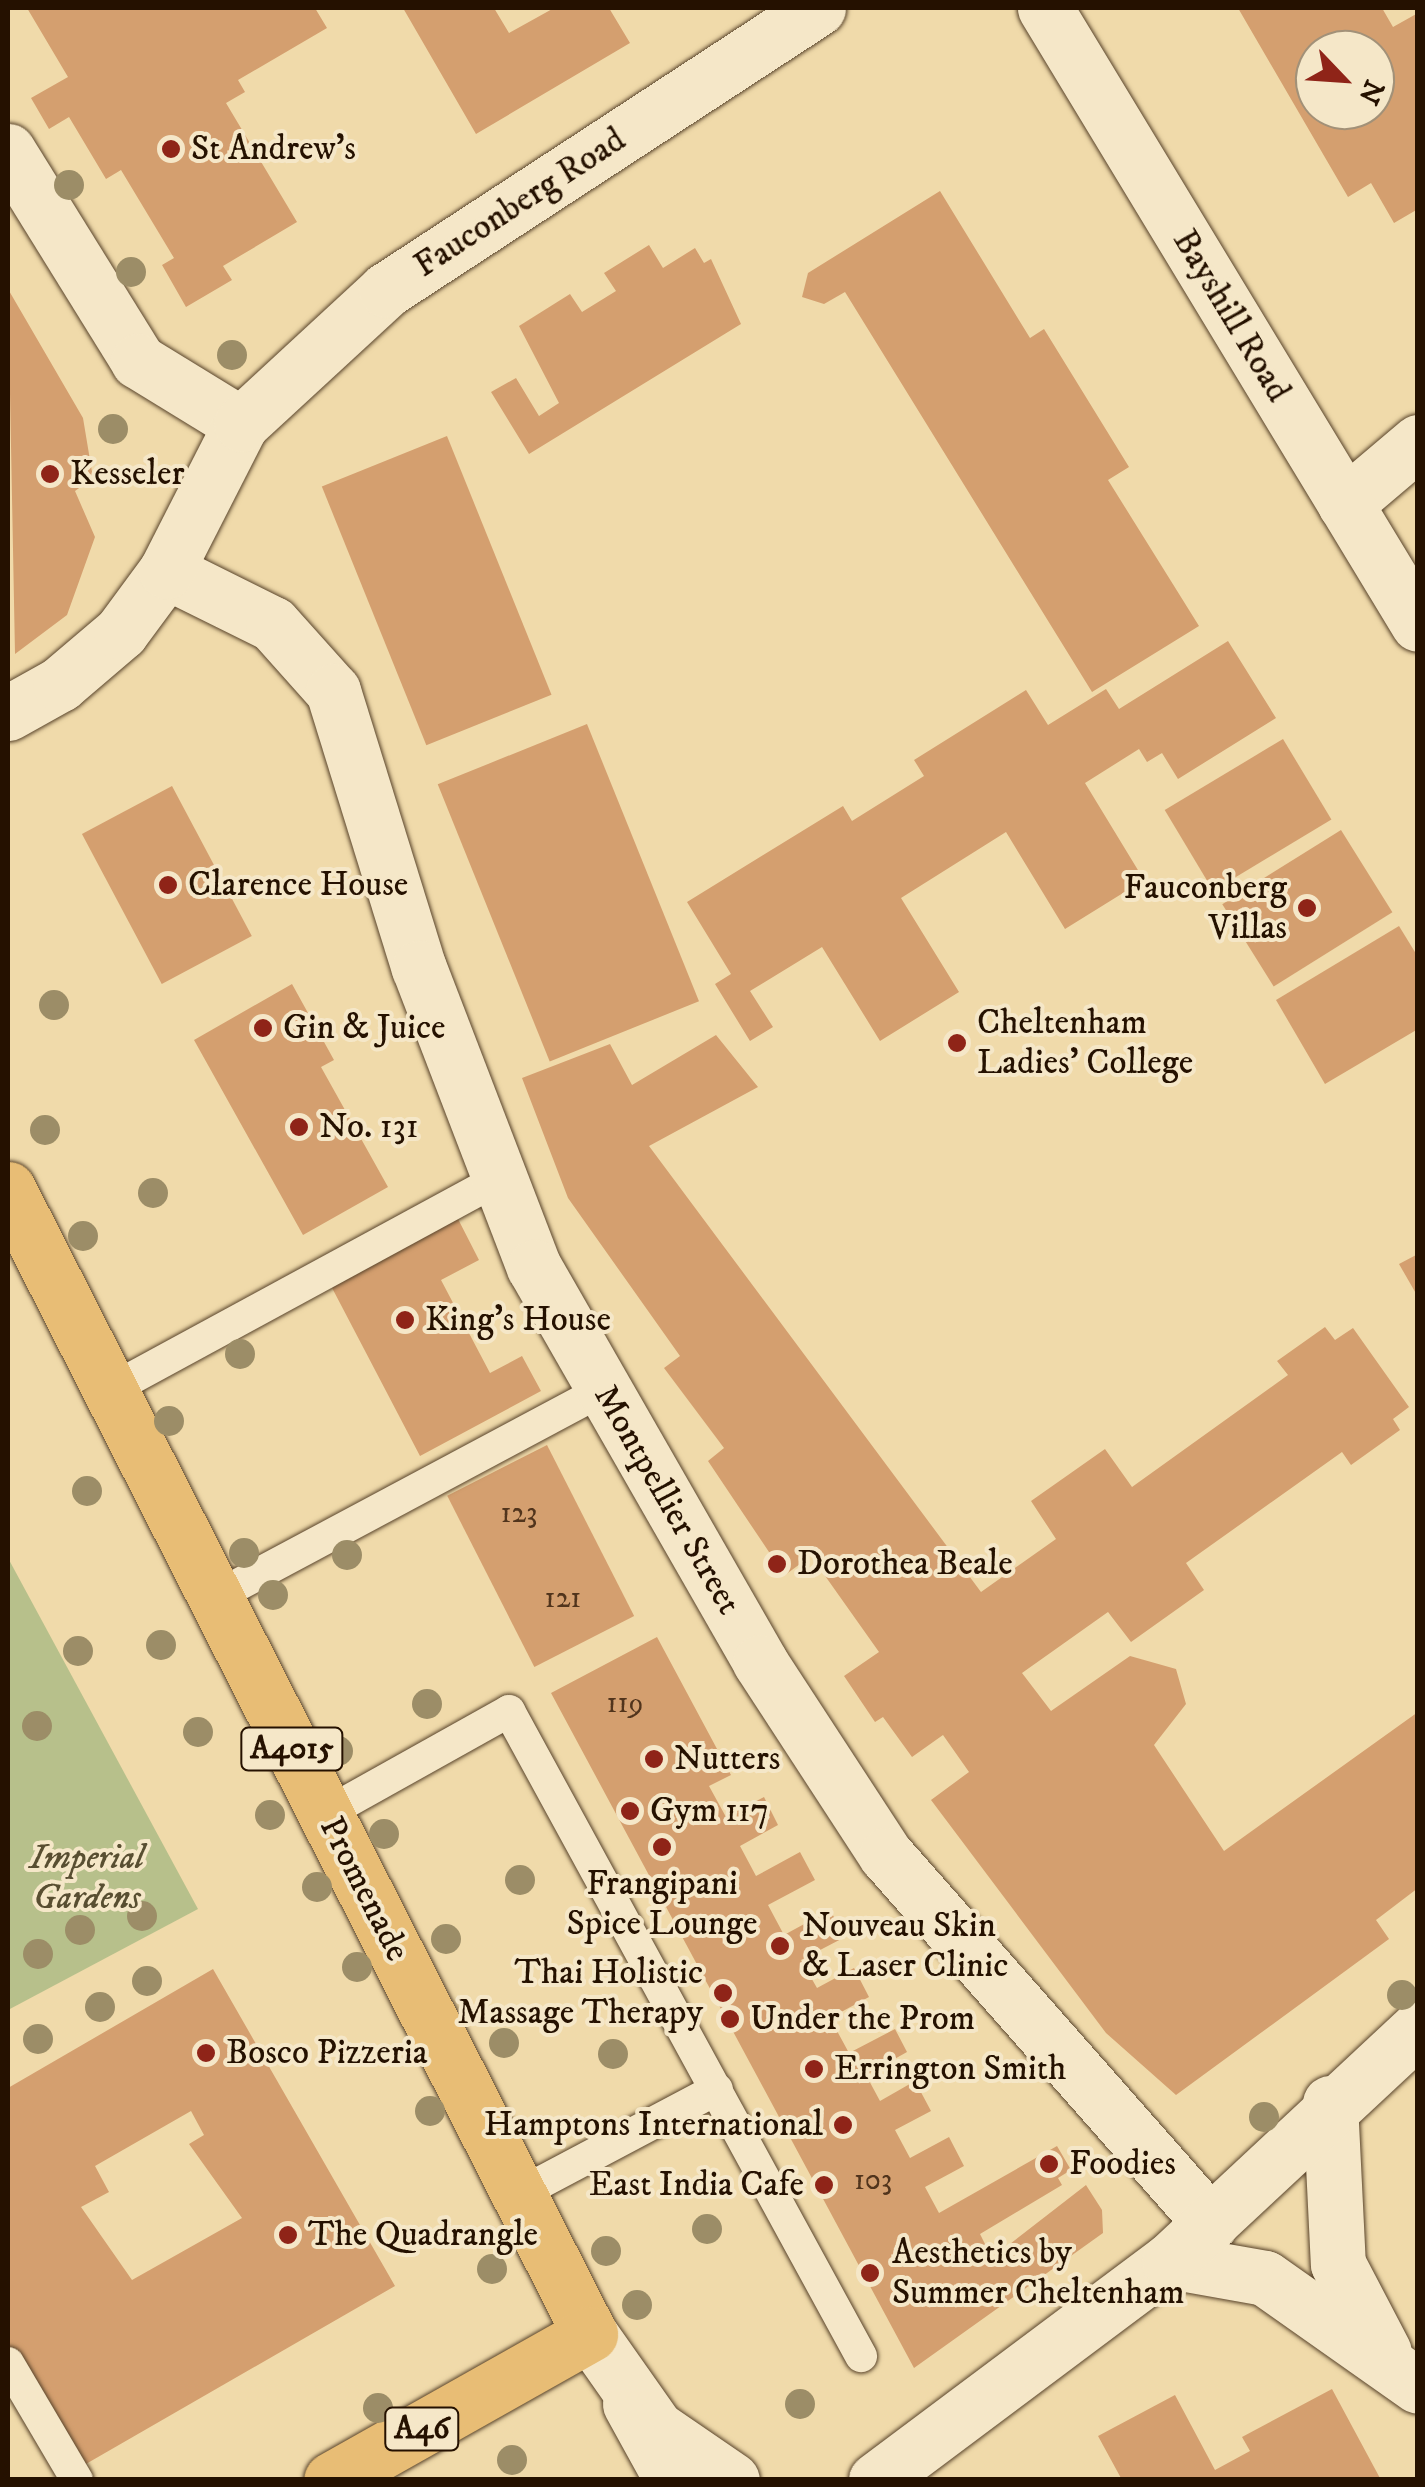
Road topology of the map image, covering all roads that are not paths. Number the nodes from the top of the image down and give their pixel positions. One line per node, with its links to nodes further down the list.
1 (818, 8): 4 (street, Fauconberg Road)
2 (1046, 8): 6 (street, Bayshill Road)
3 (8, 151): 4 (street)
4 (241, 424): 7 (street)
5 (1418, 442): 6 (street)
6 (1345, 504): 8 (street, Bayshill Road)
7 (166, 571): 9 (street); 10 (street, Montpellier Street)
8 (1418, 624)
9 (8, 713)
10 (500, 1178): 12 (street, Montpellier Street); 13 (lane)
11 (8, 1189): 13 (main road, Promenade / A4015)
12 (604, 1389): 14 (lane); 20 (street, Montpellier Street)
13 (110, 1390): 14 (main road, Promenade / A4015)
14 (215, 1597): 15 (main road, Promenade / A4015)
15 (325, 1814): 17 (lane); 19 (main road, Promenade / A4015)
16 (1418, 2029): 18 (street)
17 (717, 2089): 19 (lane); 23 (lane)
18 (1330, 2103): 20 (street); 25 (street)
19 (519, 2194): 22 (main road, Promenade / A4015)
20 (1211, 2223): 21 (street)
21 (1169, 2261): 25 (street); 30 (street)
22 (590, 2334): 27 (main road, A46); 28 (street, Promenade); 29 (street, A4015)
23 (861, 2356)
24 (8, 2364): 26 (lane)
25 (1402, 2373)
26 (77, 2480)
27 (331, 2480)
28 (672, 2480)
29 (732, 2480)
30 (876, 2480)

